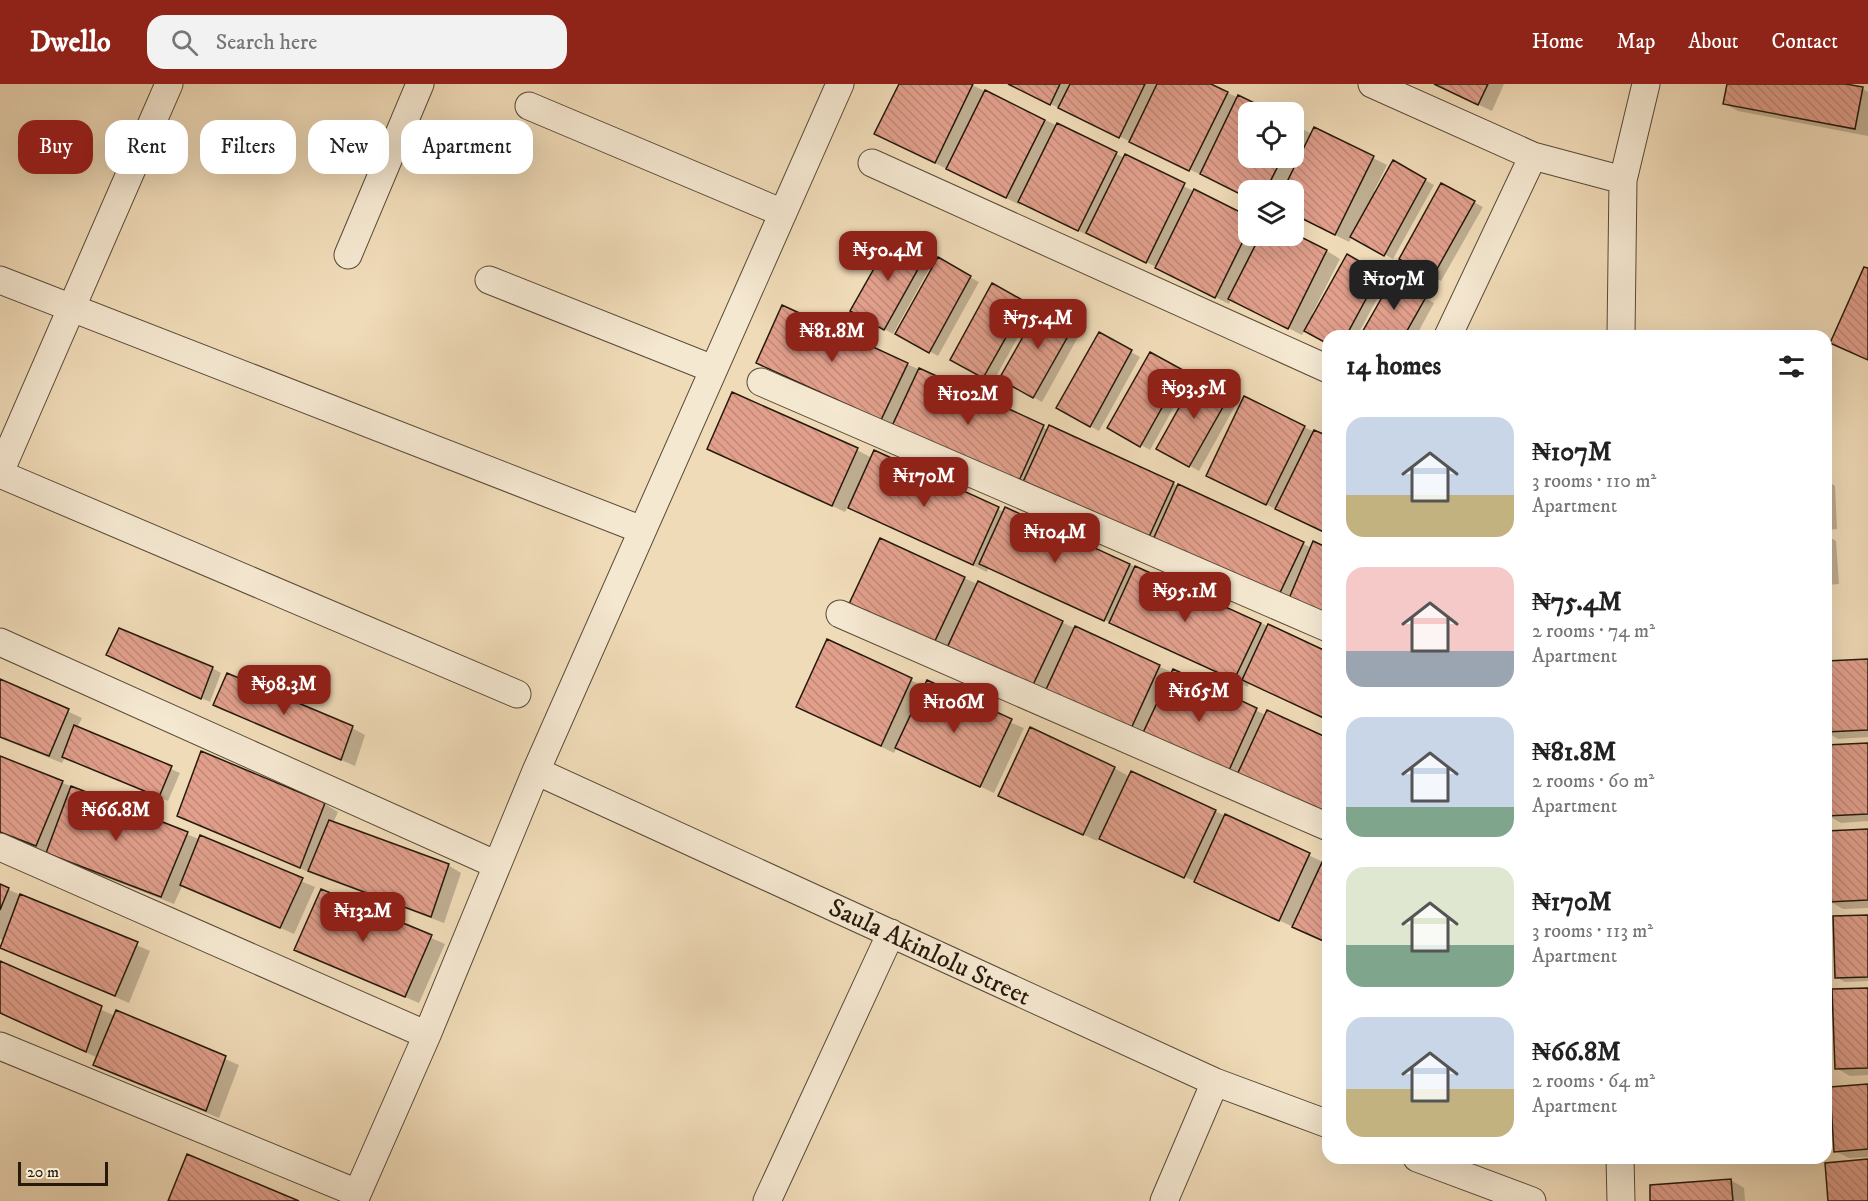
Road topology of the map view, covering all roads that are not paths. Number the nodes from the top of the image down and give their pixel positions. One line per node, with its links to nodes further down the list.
1 (169, 84): 14 (street)
2 (420, 84): 11 (street)
3 (840, 84): 10 (street)
4 (1372, 84): 7 (street)
5 (1646, 84): 9 (street)
6 (529, 106): 10 (street)
7 (1533, 156): 9 (street); 15 (street)
8 (872, 163): 17 (street)
9 (1623, 180): 16 (street)
10 (783, 213): 18 (street)
11 (348, 255)
12 (0, 280): 14 (street)
13 (489, 280): 18 (street)
14 (70, 309): 20 (street); 21 (street)
15 (1451, 330)
16 (1621, 330)
17 (1322, 366)
18 (713, 369): 21 (street)
19 (761, 382): 23 (street)
20 (0, 473): 25 (street)
21 (642, 530): 26 (street)
22 (840, 614): 27 (street)
23 (1322, 624)
24 (0, 642): 29 (street)
25 (517, 694)
26 (536, 771): 29 (street); 30 (street, Saula Akinlolu Street)
27 (1322, 824)
28 (0, 847): 31 (street)
29 (497, 865): 31 (street)
30 (891, 933): 33 (street, Saula Akinlolu Street); 38 (street)
31 (427, 1035): 37 (street)
32 (0, 1046): 37 (street)
33 (1215, 1082): 34 (street, Saula Akinlolu Street); 39 (street)
34 (1322, 1122)
35 (1433, 1164): 40 (street)
36 (1620, 1164): 41 (street)
37 (356, 1197)
38 (767, 1201)
39 (1164, 1201)
40 (1532, 1201)
41 (1621, 1201)

